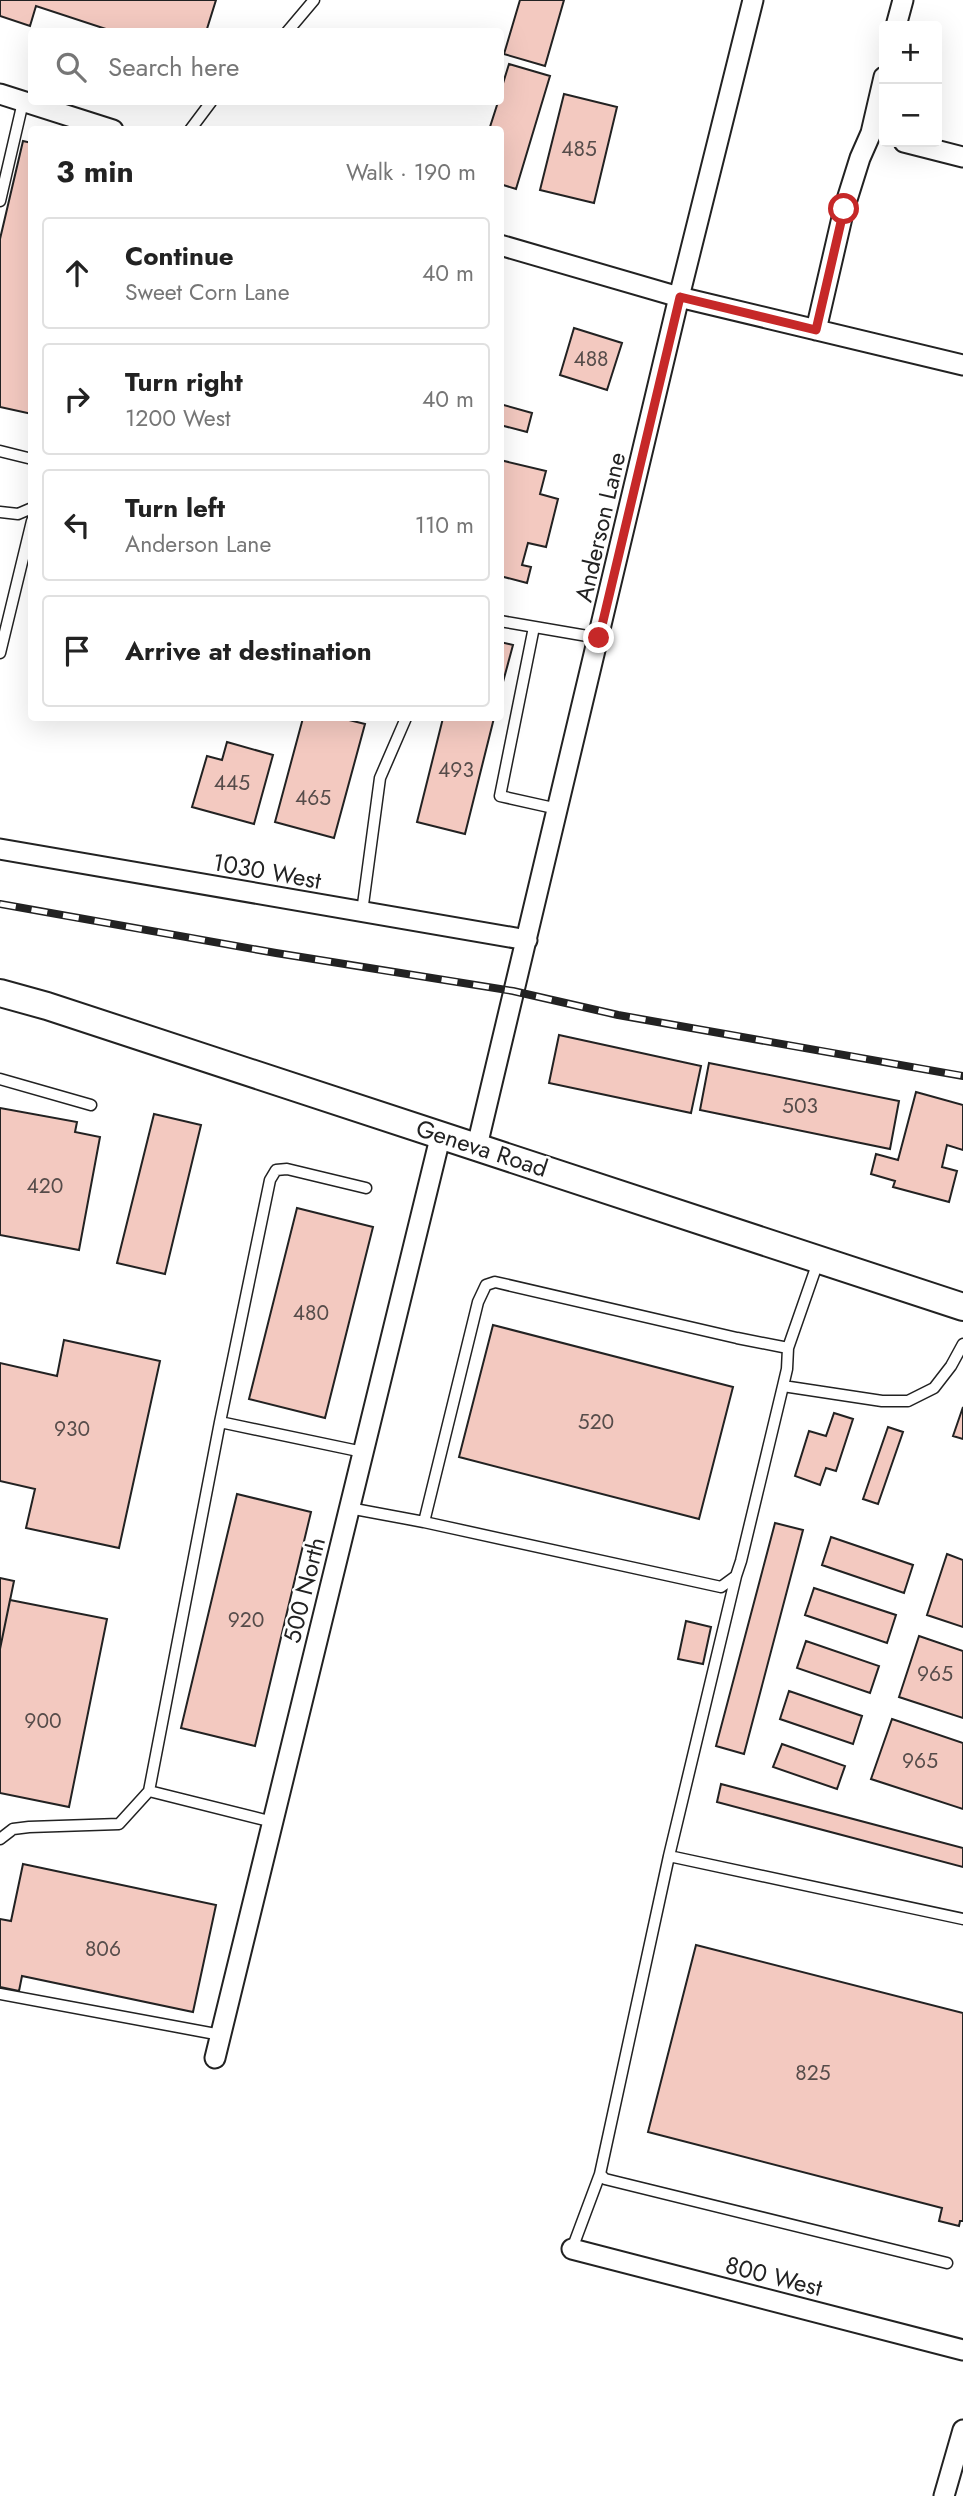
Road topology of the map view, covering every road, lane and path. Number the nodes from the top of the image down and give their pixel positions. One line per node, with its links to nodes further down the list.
1 (314, 0): 5 (lane)
2 (753, 0): 20 (street, Anderson Lane)
3 (903, 0): 4 (street)
4 (897, 21)
5 (290, 28)
6 (883, 84): 14 (street)
7 (0, 94): 8 (street)
8 (23, 102): 9 (street); 17 (lane)
9 (28, 104)
10 (33, 105): 12 (street)
11 (209, 105): 13 (lane)
12 (100, 126)
13 (193, 126)
14 (877, 135): 21 (street)
15 (924, 147): 16 (street)
16 (963, 157)
17 (5, 159): 18 (lane)
18 (0, 201)
19 (504, 246): 20 (street)
20 (680, 297): 21 (street); 30 (street, Anderson Lane)
21 (816, 330): 22 (street)
22 (963, 365)
23 (0, 451): 24 (lane)
24 (28, 458)
25 (28, 510): 26 (lane)
26 (0, 512)
27 (28, 537): 31 (lane)
28 (504, 622): 29 (lane)
29 (534, 627): 30 (lane); 33 (lane)
30 (599, 638): 33 (street, Anderson Lane)
31 (0, 653)
32 (405, 721): 35 (lane)
33 (558, 809): 36 (street, Anderson Lane)
34 (0, 849): 35 (street, 1030 West)
35 (362, 912): 36 (street, 1030 West)
36 (527, 940): 41 (street, Anderson Lane)
37 (0, 993): 40 (main road, Geneva Road)
38 (0, 1079): 39 (lane)
39 (91, 1105)
40 (440, 1134): 41 (main road, Geneva Road); 49 (street, 500 North)
41 (477, 1146): 43 (main road, Geneva Road)
42 (366, 1188): 48 (lane)
43 (819, 1259): 44 (main road, Geneva Road); 46 (lane)
44 (963, 1307)
45 (963, 1344): 47 (lane)
46 (788, 1348): 47 (lane); 51 (lane)
47 (783, 1386): 52 (lane)
48 (220, 1422): 49 (lane); 53 (lane)
49 (363, 1452): 50 (street, 500 North)
50 (349, 1508): 51 (lane); 54 (street, 500 North)
51 (424, 1521): 52 (lane)
52 (736, 1576): 56 (lane)
53 (149, 1791): 54 (lane); 55 (lane)
54 (273, 1822): 59 (street, 500 North)
55 (0, 1839)
56 (668, 1856): 57 (lane); 61 (lane)
57 (963, 1919)
58 (0, 1994): 59 (lane)
59 (221, 2035): 60 (street, 500 North)
60 (215, 2058)
61 (600, 2174): 62 (lane); 63 (lane)
62 (572, 2249): 64 (street, 800 West)
63 (947, 2263)
64 (963, 2350)
65 (963, 2430): 66 (street)
66 (944, 2496)

